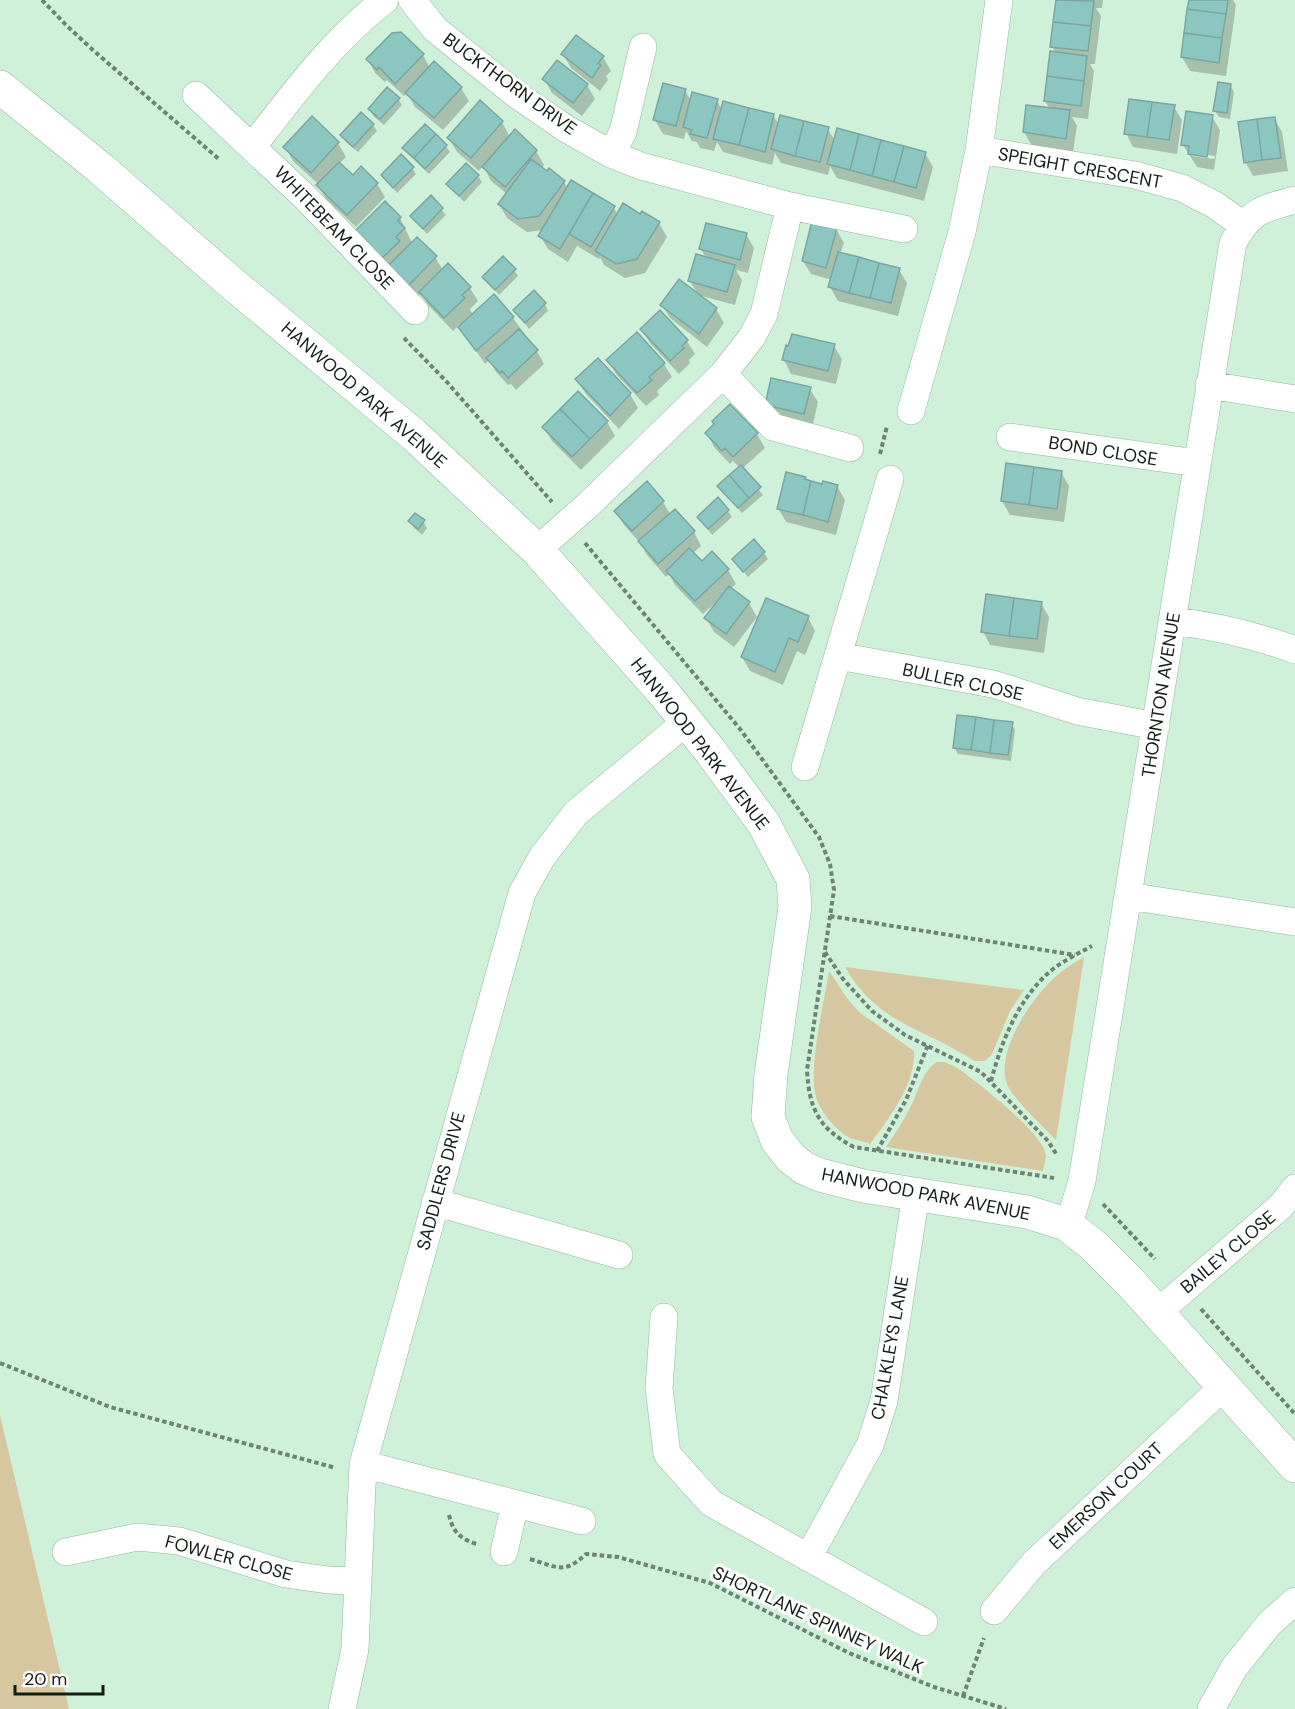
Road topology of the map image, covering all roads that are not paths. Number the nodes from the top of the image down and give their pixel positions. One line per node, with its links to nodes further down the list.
1 (385, 0): 7 (street)
2 (412, 0): 9 (street, BUCKTHORN DRIVE)
3 (999, 0): 8 (street, SPEIGHT CRESCENT)
4 (643, 47): 9 (street)
5 (0, 87): 23 (street, HANWOOD PARK AVENUE)
6 (196, 95): 7 (street, WHITEBEAM CLOSE)
7 (253, 146): 14 (street, WHITEBEAM CLOSE)
8 (979, 150): 12 (street, SPEIGHT CRESCENT); 18 (street, SPEIGHT CRESCENT)
9 (611, 154): 11 (street, BUCKTHORN DRIVE)
10 (1295, 200): 12 (street)
11 (790, 206): 13 (street, BUCKTHORN DRIVE); 15 (street)
12 (1243, 225): 16 (street, THORNTON AVENUE)
13 (904, 229)
14 (406, 321)
15 (723, 374): 20 (street); 23 (street)
16 (1209, 385): 17 (street); 21 (street, THORNTON AVENUE)
17 (1295, 399)
18 (911, 411)
19 (1010, 437): 21 (street, BOND CLOSE)
20 (850, 448)
21 (1197, 463): 24 (street, THORNTON AVENUE)
22 (890, 479): 26 (street)
23 (537, 550): 27 (street, HANWOOD PARK AVENUE)
24 (1173, 621): 25 (street); 28 (street, THORNTON AVENUE)
25 (1295, 650)
26 (838, 657): 28 (street, BULLER CLOSE); 29 (street)
27 (686, 722): 33 (street, HANWOOD PARK AVENUE); 34 (street, SADDLERS DRIVE)
28 (1156, 726): 30 (street, THORNTON AVENUE)
29 (805, 767)
30 (1128, 896): 31 (street); 35 (street, THORNTON AVENUE)
31 (1295, 922)
32 (1295, 1188): 37 (street, BAILEY CLOSE)
33 (916, 1194): 35 (street, HANWOOD PARK AVENUE); 46 (street, CHALKLEYS LANE)
34 (435, 1202): 36 (street); 40 (street, SADDLERS DRIVE)
35 (1066, 1224): 37 (street, HANWOOD PARK AVENUE)
36 (619, 1255)
37 (1158, 1312): 39 (street, HANWOOD PARK AVENUE)
38 (664, 1317): 46 (street)
39 (1223, 1387): 41 (street, HANWOOD PARK AVENUE); 49 (street, EMERSON COURT)
40 (350, 1466): 42 (street); 47 (street, SADDLERS DRIVE)
41 (1295, 1466)
42 (515, 1504): 43 (street); 45 (street)
43 (582, 1521)
44 (66, 1552): 47 (street, FOWLER CLOSE)
45 (504, 1552)
46 (808, 1558): 50 (street)
47 (358, 1581): 51 (street, SADDLERS DRIVE)
48 (1295, 1601): 52 (street)
49 (994, 1611)
50 (924, 1622)
51 (342, 1709)
52 (1211, 1709)

